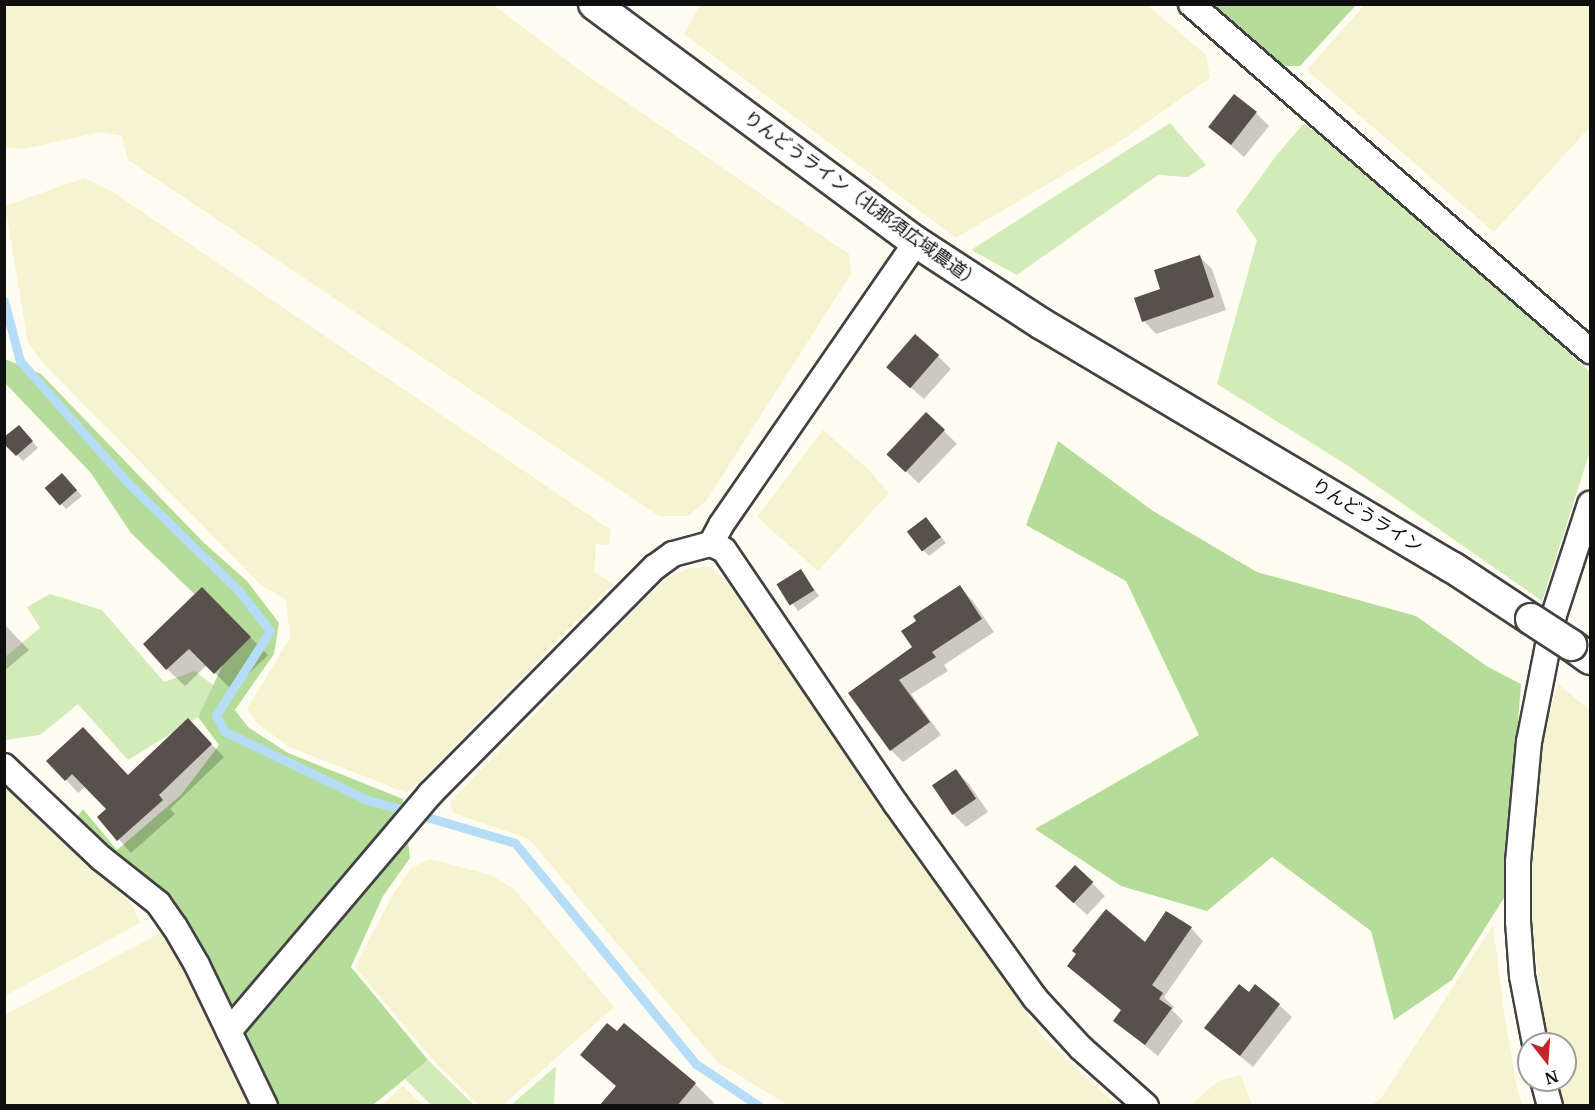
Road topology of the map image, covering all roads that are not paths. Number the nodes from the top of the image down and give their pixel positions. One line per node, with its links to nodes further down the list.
1 (594, 4): 3 (street, りんどうライン（北那須広域農道）)
2 (1191, 4): 4 (street)
3 (916, 242): 5 (street, りんどうライン（北那須広域農道）); 7 (street)
4 (1590, 351)
5 (1139, 382): 8 (street, りんどうライン, bridge)
6 (1590, 504): 11 (street)
7 (711, 544): 10 (street); 13 (street)
8 (1581, 652)
9 (4, 766): 10 (street)
10 (229, 1031): 12 (street)
11 (1533, 1032)
12 (265, 1106)
13 (1146, 1106)

